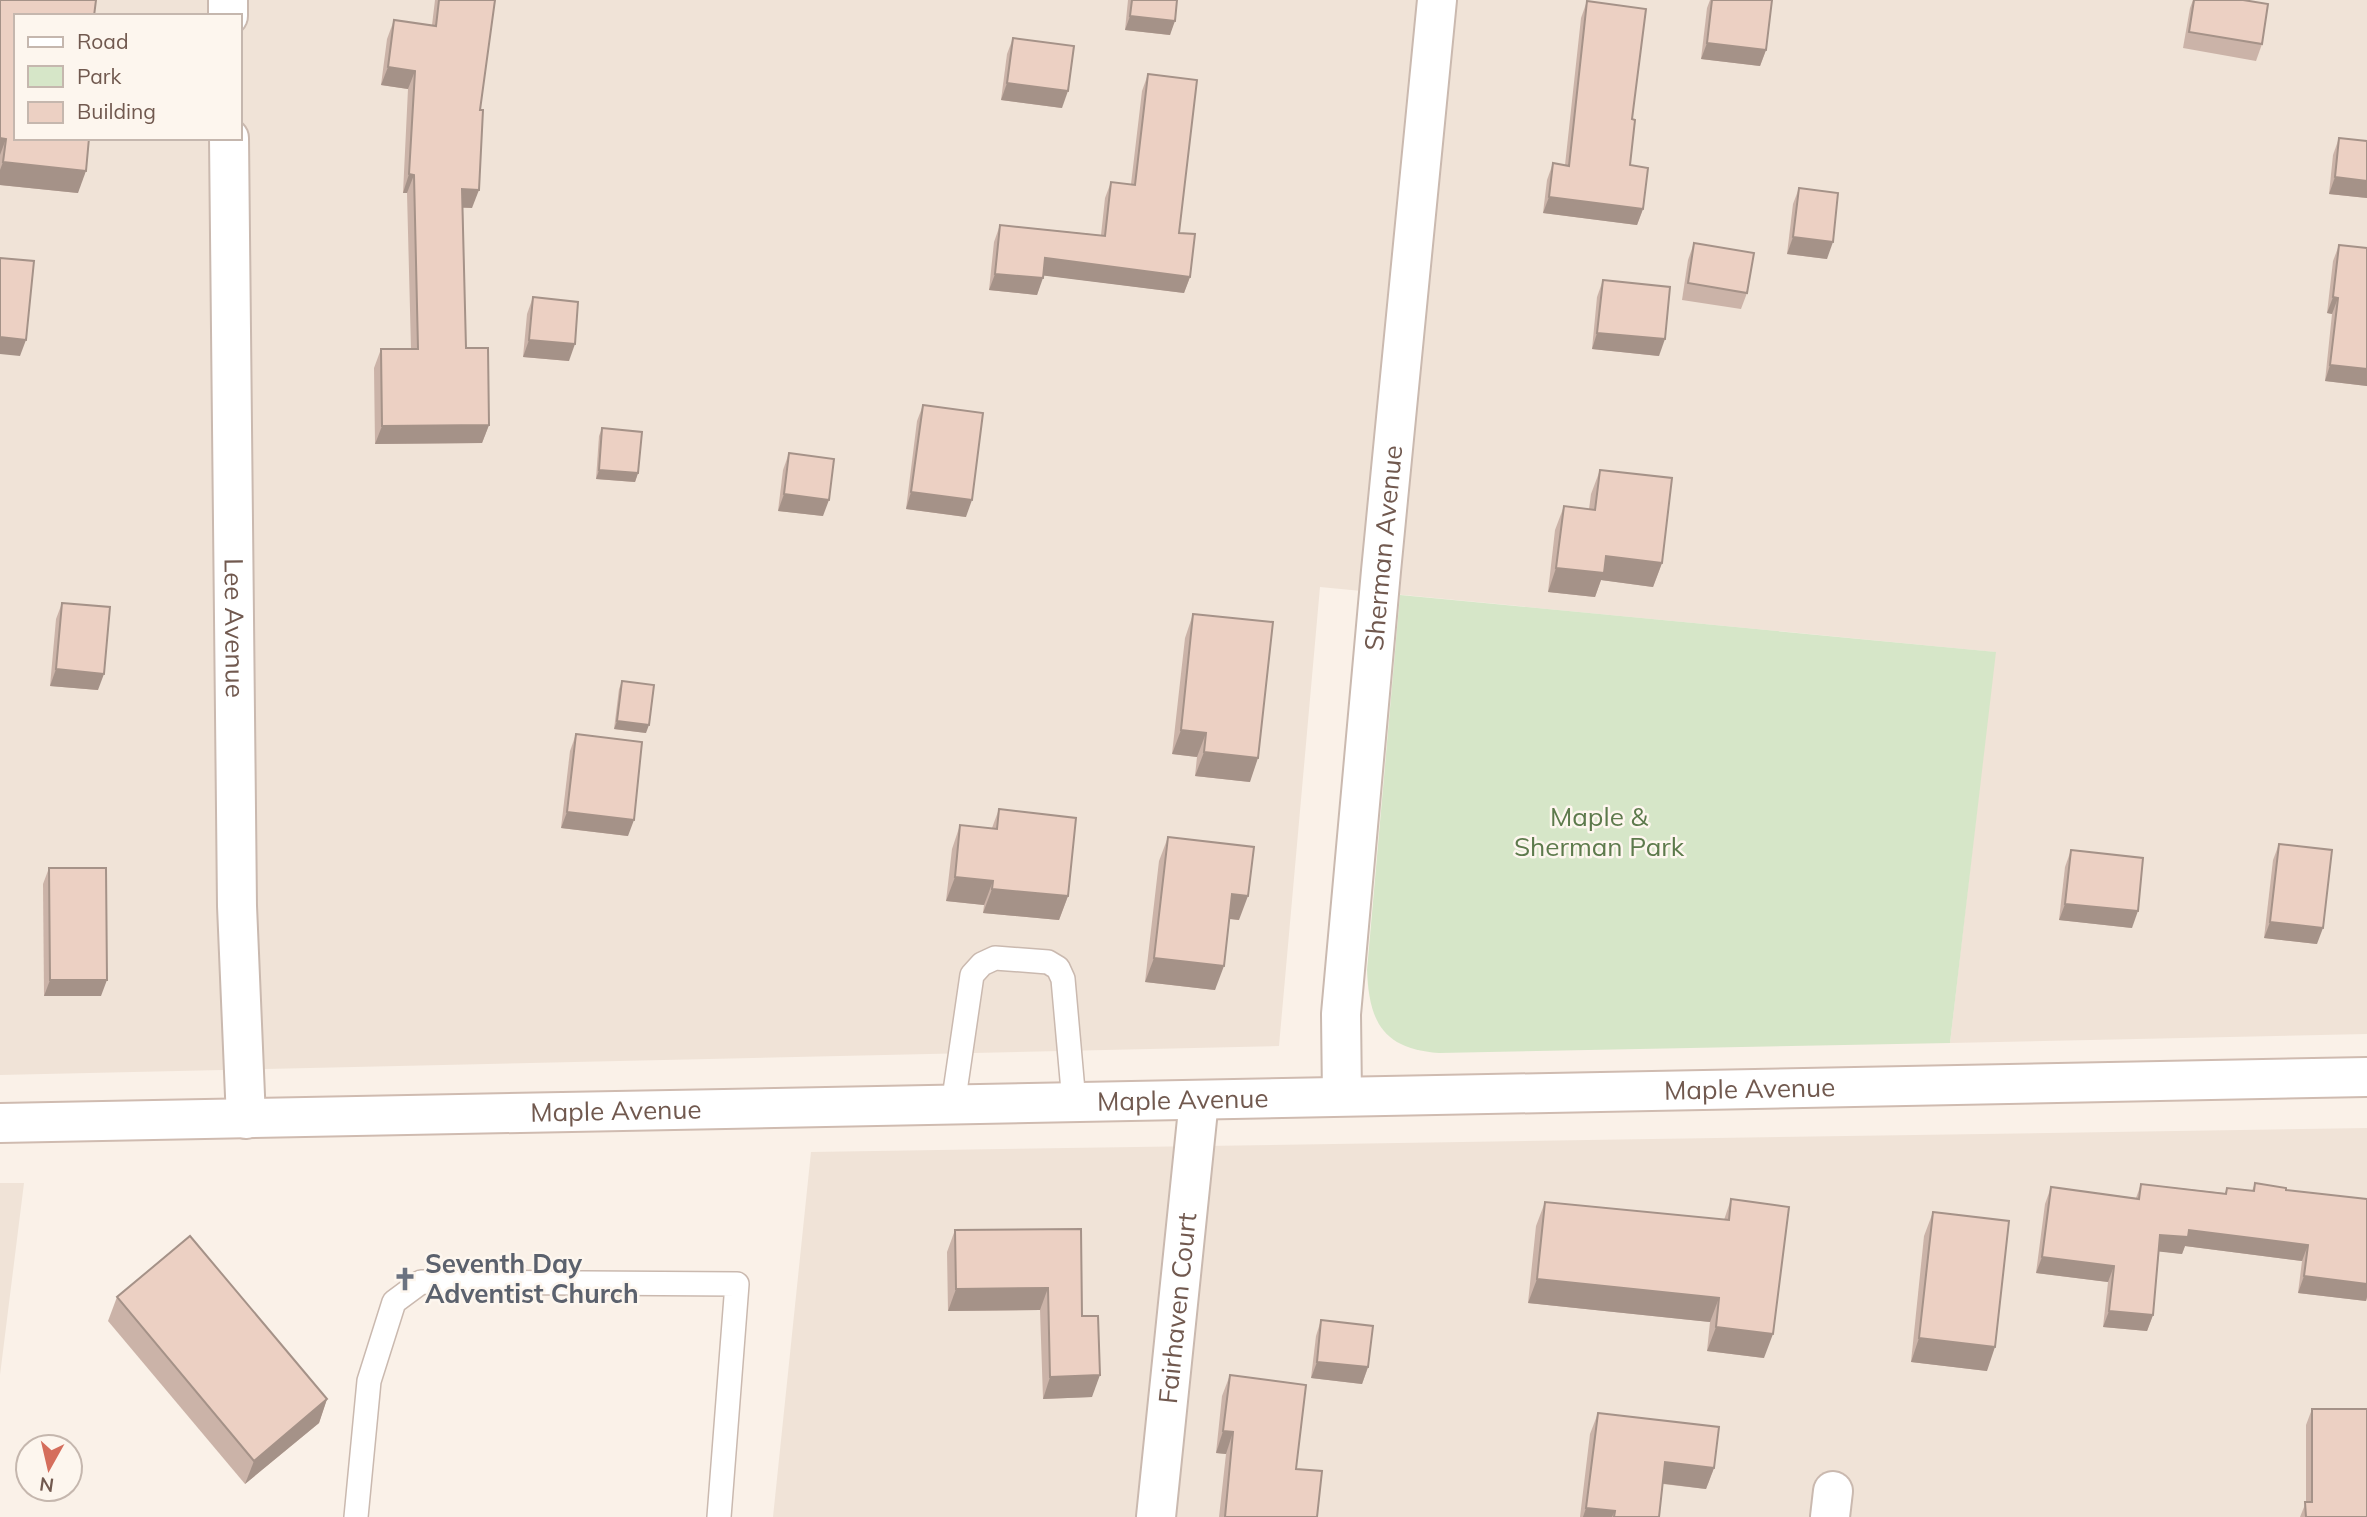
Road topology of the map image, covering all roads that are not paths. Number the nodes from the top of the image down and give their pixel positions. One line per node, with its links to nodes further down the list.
1 (1437, 0): 4 (street, Sherman Avenue)
2 (229, 140): 8 (street, Lee Avenue)
3 (2367, 1077): 4 (street, Maple Avenue)
4 (1342, 1096): 5 (street, Maple Avenue)
5 (1199, 1100): 6 (street, Maple Avenue); 12 (street, Fairhaven Court)
6 (1074, 1102): 7 (street, Maple Avenue); 7 (lane)
7 (953, 1105): 8 (street, Maple Avenue)
8 (246, 1119): 9 (street, Maple Avenue)
9 (0, 1123)
10 (356, 1517): 11 (lane)
11 (719, 1517)
12 (1156, 1517)

